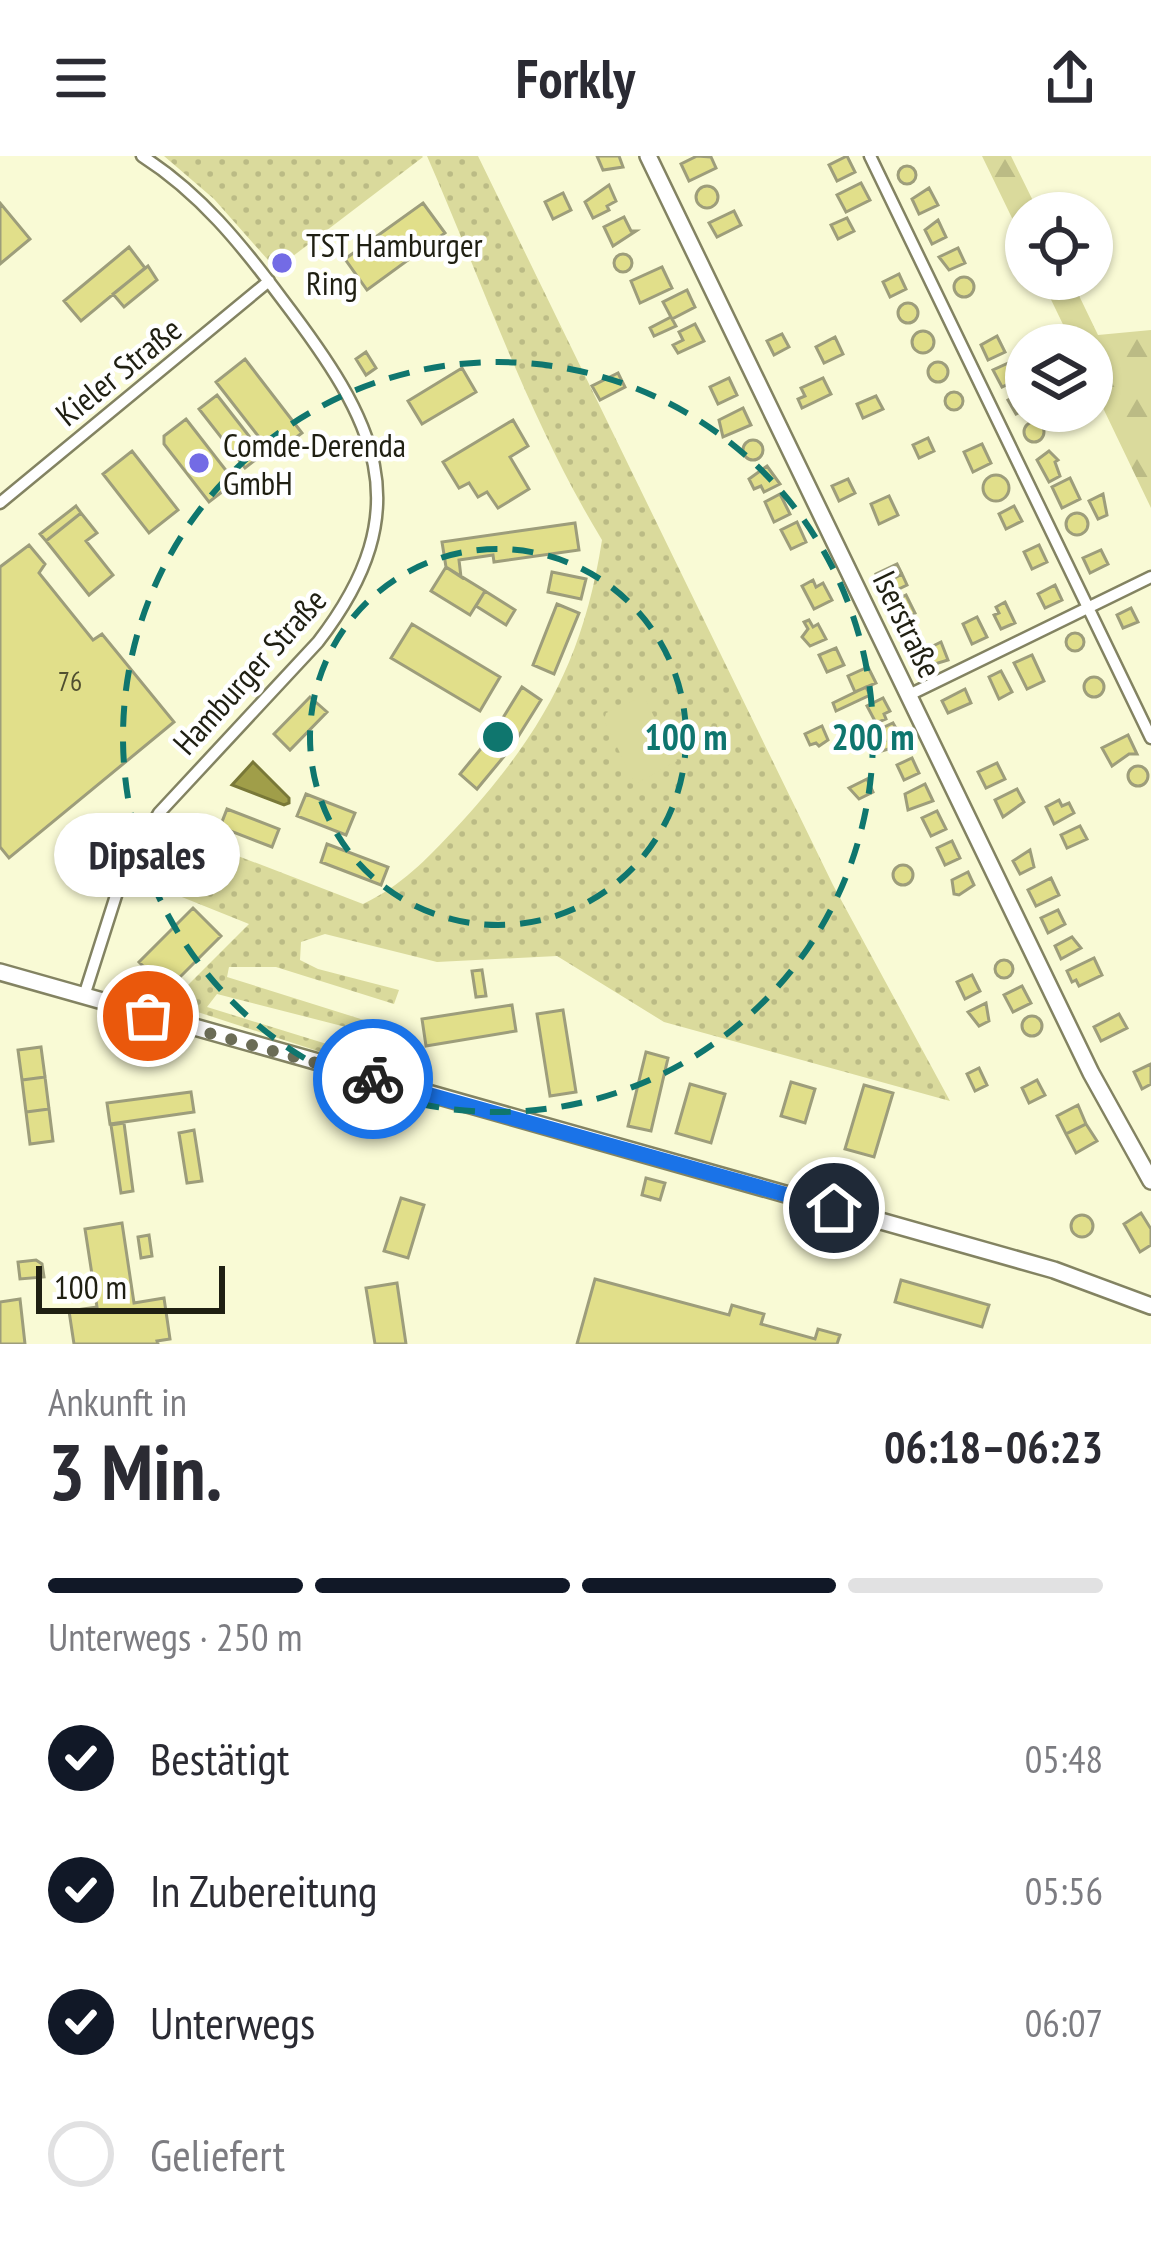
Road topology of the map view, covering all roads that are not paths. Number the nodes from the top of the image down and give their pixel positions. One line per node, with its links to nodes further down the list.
1 (142, 156): 4 (street, Hamburger Straße)
2 (647, 156): 8 (street, Iserstraße)
3 (869, 156): 7 (street)
4 (269, 281): 5 (street, Kieler Straße); 11 (street, Hamburger Straße)
5 (0, 502)
6 (1151, 577): 7 (street)
7 (1088, 608): 8 (street); 9 (street)
8 (909, 695): 12 (street, Iserstraße)
9 (1151, 738)
10 (0, 973): 11 (street)
11 (84, 996): 13 (street)
12 (1151, 1181)
13 (1151, 1306)

